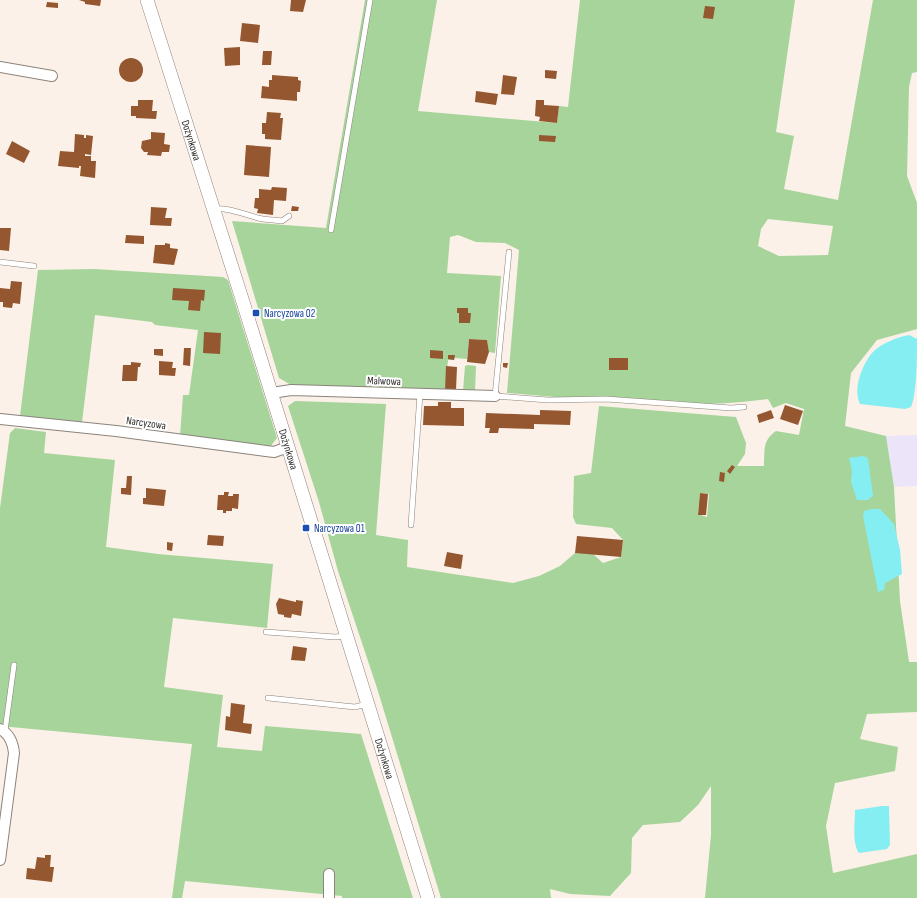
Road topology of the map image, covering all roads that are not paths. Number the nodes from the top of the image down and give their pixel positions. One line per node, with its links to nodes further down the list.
1 (147, 0): 5 (street, Dożynkowa)
2 (370, 0): 7 (lane)
3 (0, 66): 4 (street)
4 (52, 76)
5 (214, 209): 6 (lane); 11 (street, Dożynkowa)
6 (289, 216)
7 (331, 230)
8 (509, 252): 13 (lane)
9 (0, 262): 10 (lane)
10 (34, 266)
11 (272, 393): 12 (street, Malwowa); 16 (street, Dożynkowa)
12 (420, 394): 13 (street, Malwowa); 17 (lane)
13 (496, 396): 14 (lane)
14 (744, 406)
15 (0, 419): 16 (street, Narcyzowa)
16 (288, 447): 19 (street, Dożynkowa)
17 (411, 525)
18 (266, 632): 19 (lane)
19 (346, 636): 22 (street, Dożynkowa)
20 (14, 665): 23 (lane)
21 (268, 698): 22 (lane)
22 (367, 704): 28 (street, Dożynkowa)
23 (2, 730): 24 (street)
24 (2, 827): 25 (street)
25 (0, 860)
26 (329, 874): 27 (street)
27 (329, 898)
28 (428, 898)

